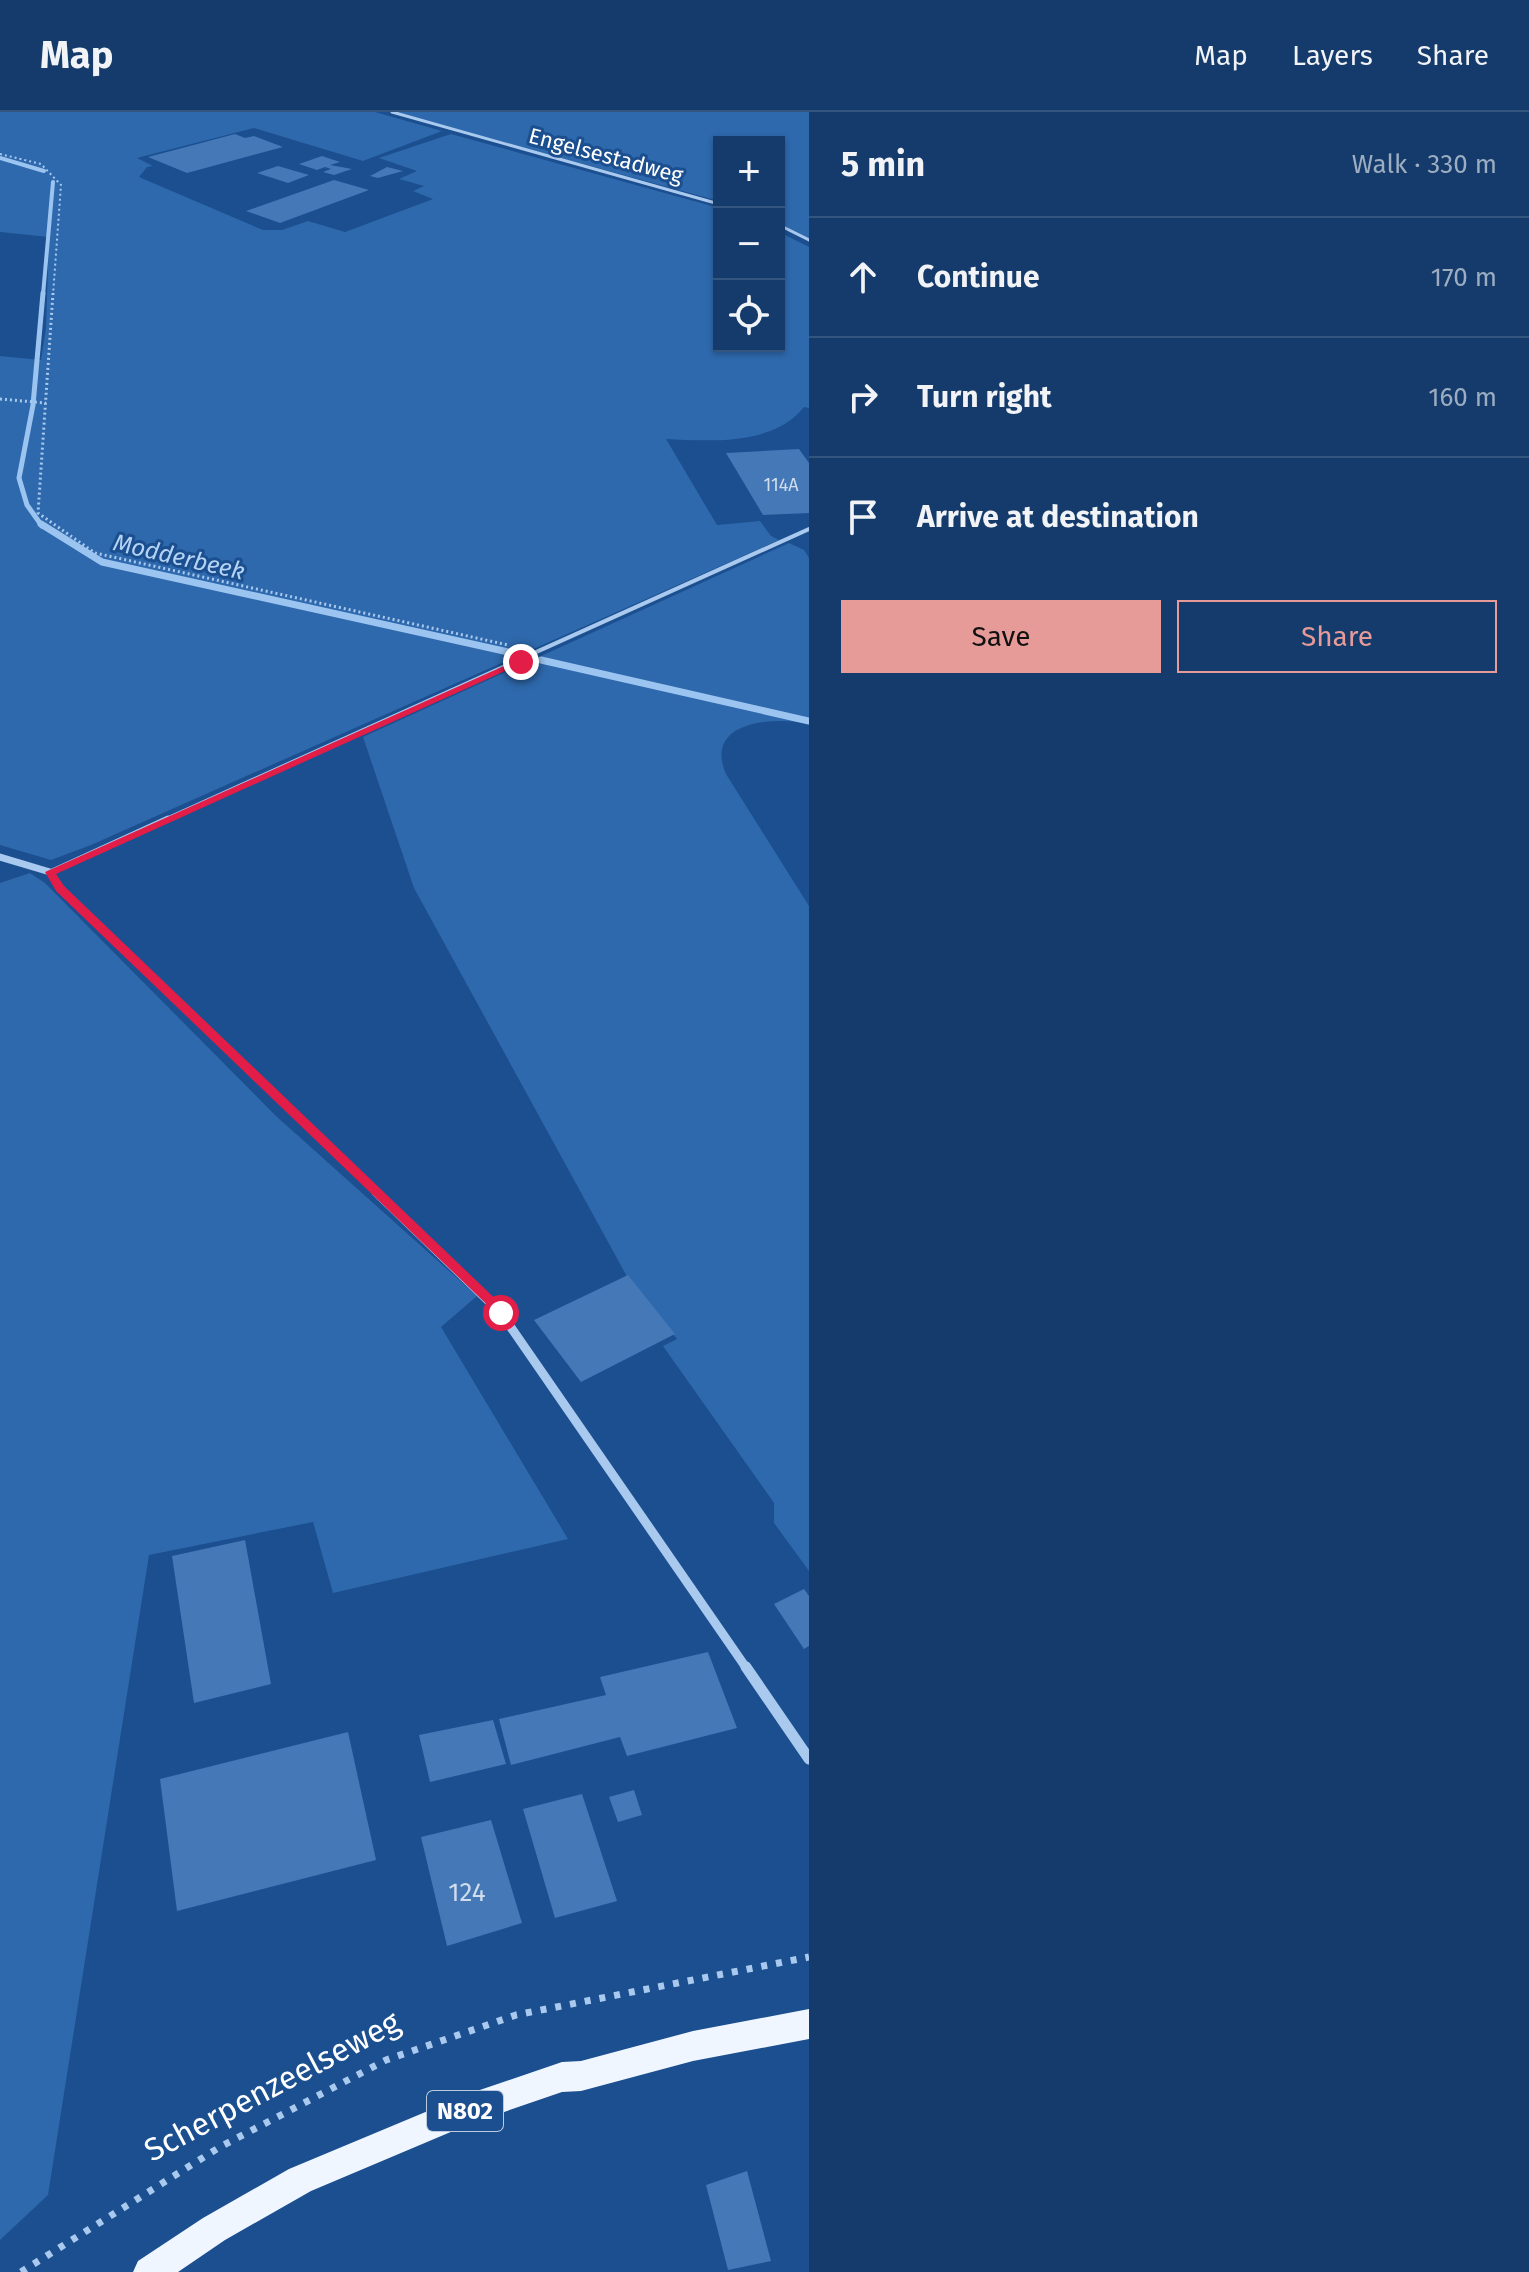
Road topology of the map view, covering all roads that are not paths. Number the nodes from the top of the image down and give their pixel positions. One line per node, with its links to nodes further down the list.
1 (392, 112): 2 (street, Engelsestadweg)
2 (713, 202)
3 (785, 228): 4 (street)
4 (809, 240)
5 (809, 529): 7 (lane)
6 (0, 857): 7 (street)
7 (50, 872): 8 (street)
8 (809, 1759)
9 (809, 2024): 10 (main road, N802)
10 (149, 2272)

